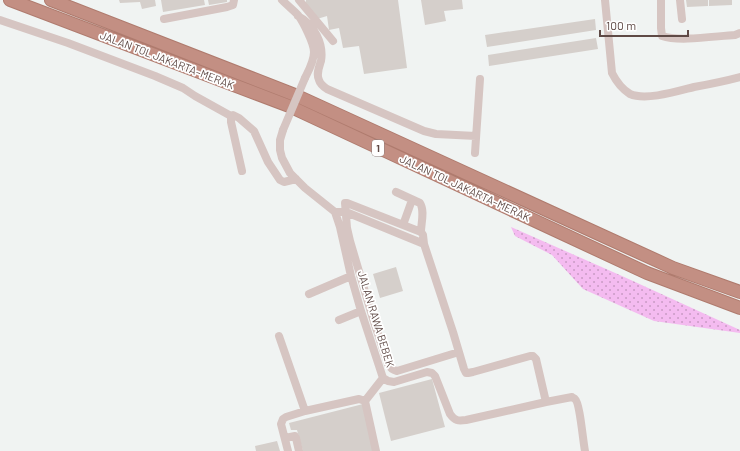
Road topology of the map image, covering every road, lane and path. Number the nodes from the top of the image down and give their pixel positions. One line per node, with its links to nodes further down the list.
1 (10, 0): 32 (highway, JALAN TOL JAKARTA–MERAK / 1)
2 (51, 0): 30 (highway, JALAN TOL JAKARTA–MERAK / 1)
3 (234, 0): 10 (street)
4 (282, 0): 9 (street)
5 (299, 0): 14 (street)
6 (605, 0): 15 (street)
7 (661, 0): 13 (street)
8 (680, 0): 11 (street)
9 (298, 16): 18 (street); 21 (street, bridge)
10 (164, 19)
11 (682, 19)
12 (0, 20): 17 (street)
13 (740, 33)
14 (333, 41)
15 (740, 77)
16 (480, 79): 18 (street)
17 (231, 116): 20 (street); 21 (street)
18 (476, 136): 19 (street)
19 (475, 153)
20 (242, 171)
21 (296, 179): 24 (street)
22 (396, 192): 23 (street)
23 (412, 200): 26 (street); 27 (street)
24 (335, 212): 25 (street); 29 (street, JALAN RAWA BEBEK)
25 (346, 212): 26 (street); 28 (street); 36 (street)
26 (402, 225): 27 (street)
27 (420, 232): 28 (street)
28 (424, 244): 36 (street)
29 (351, 276): 31 (street); 33 (street, JALAN RAWA BEBEK)
30 (740, 292)
31 (309, 294)
32 (740, 308)
33 (361, 311): 34 (street); 37 (street, JALAN RAWA BEBEK)
34 (339, 320)
35 (279, 336): 40 (street)
36 (459, 352): 39 (street)
37 (383, 378): 38 (street); 39 (street, JALAN RAWA BEBEK)
38 (365, 402): 40 (street); 44 (street)
39 (546, 402): 45 (street, JALAN RAWA BEBEK)
40 (305, 411): 41 (street)
41 (285, 438): 42 (street); 43 (street)
42 (288, 451)
43 (299, 451)
44 (376, 451)
45 (585, 451)

